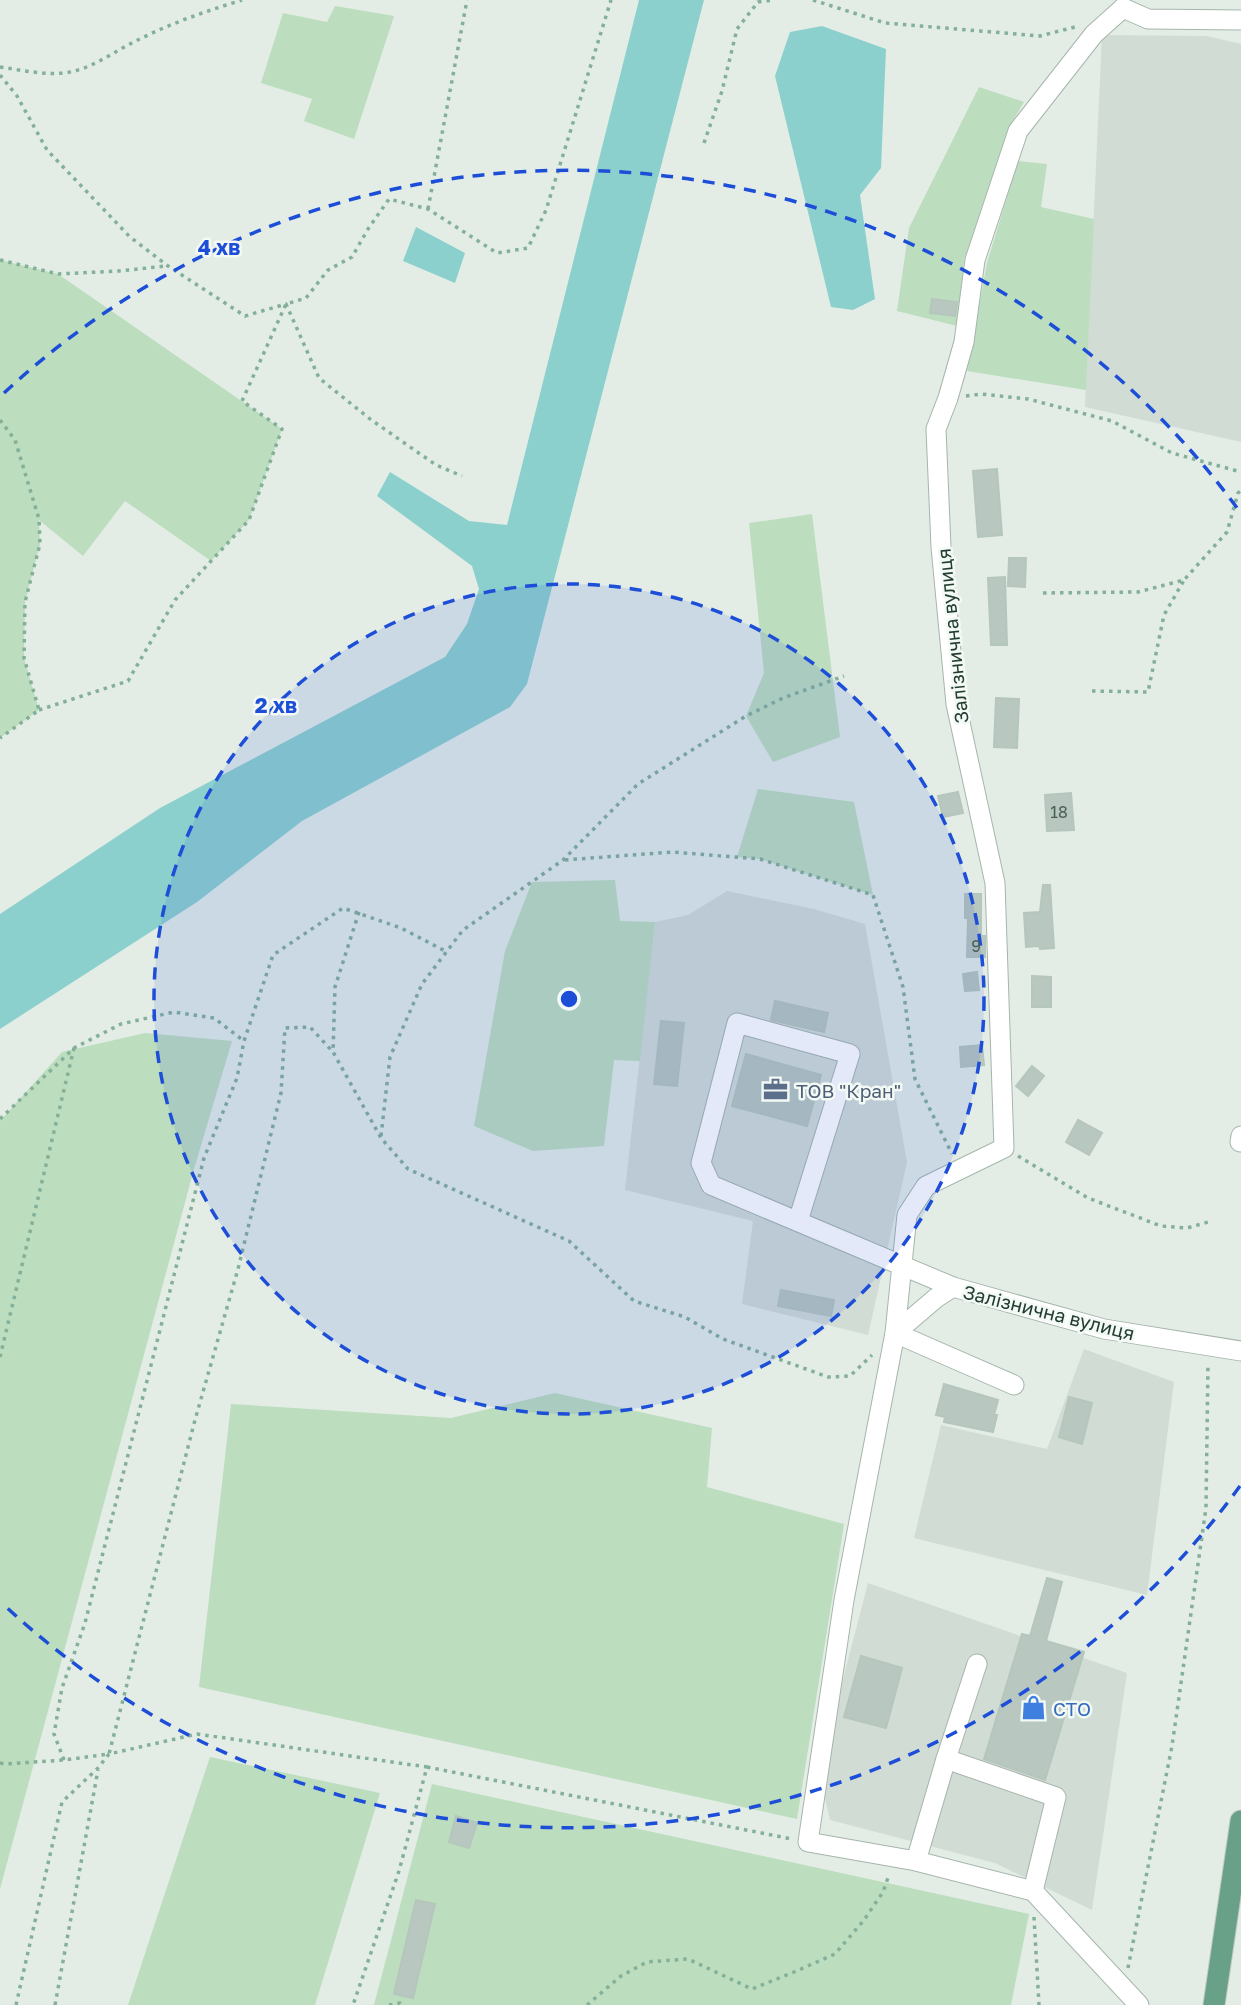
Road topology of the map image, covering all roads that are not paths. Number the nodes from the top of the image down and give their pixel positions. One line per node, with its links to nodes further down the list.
1 (1121, 4): 2 (street); 6 (street, Залізнична вулиця)
2 (1241, 20)
3 (1241, 1136): 4 (street)
4 (1241, 1142)
5 (798, 1221): 5 (street, Залізнична вулиця); 6 (street, Залізнична вулиця)
6 (895, 1262): 7 (street, Залізнична вулиця); 8 (street)
7 (953, 1287): 8 (street); 9 (street, Залізнична вулиця)
8 (895, 1333): 10 (street); 14 (street)
9 (1241, 1351)
10 (1014, 1385)
11 (977, 1664): 12 (street)
12 (946, 1759): 14 (street); 15 (street)
13 (1241, 1821): 17 (main road)
14 (916, 1861): 15 (street)
15 (1033, 1891): 16 (street)
16 (1139, 2005)
17 (1214, 2005)

